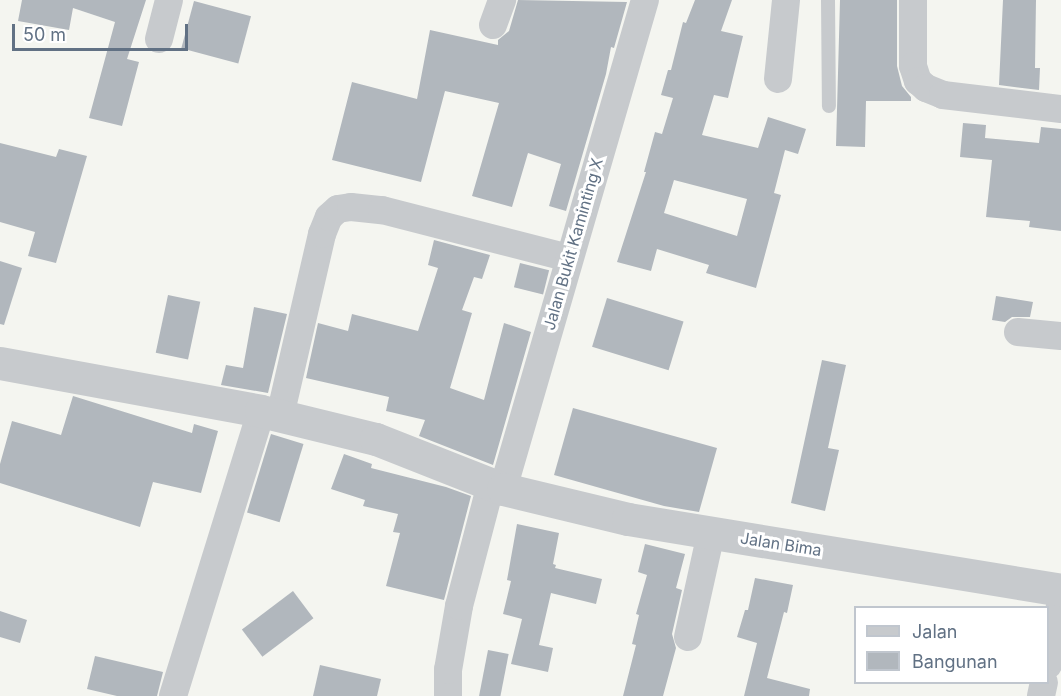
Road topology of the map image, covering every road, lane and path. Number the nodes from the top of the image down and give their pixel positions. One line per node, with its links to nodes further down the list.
1 (170, 0): 6 (street)
2 (645, 0): 10 (street, Jalan Bukit Kaminting X)
3 (786, 0): 7 (street)
4 (828, 0): 8 (lane)
5 (913, 0): 9 (street)
6 (159, 39)
7 (778, 79)
8 (829, 106)
9 (1061, 109)
10 (569, 258): 14 (street); 15 (street, Jalan Bukit Kaminting X)
11 (1018, 332): 12 (street)
12 (1061, 336)
13 (0, 363): 14 (street, Jalan Bima)
14 (270, 414): 15 (street, Jalan Bima); 21 (street)
15 (497, 486): 16 (street, Jalan Bima); 22 (street, Jalan Bukit Kaminting X)
16 (711, 533): 17 (street, Jalan Bima); 19 (street)
17 (1061, 590)
18 (1061, 601): 20 (street)
19 (688, 637)
20 (1049, 656)
21 (173, 696)
22 (448, 696)

